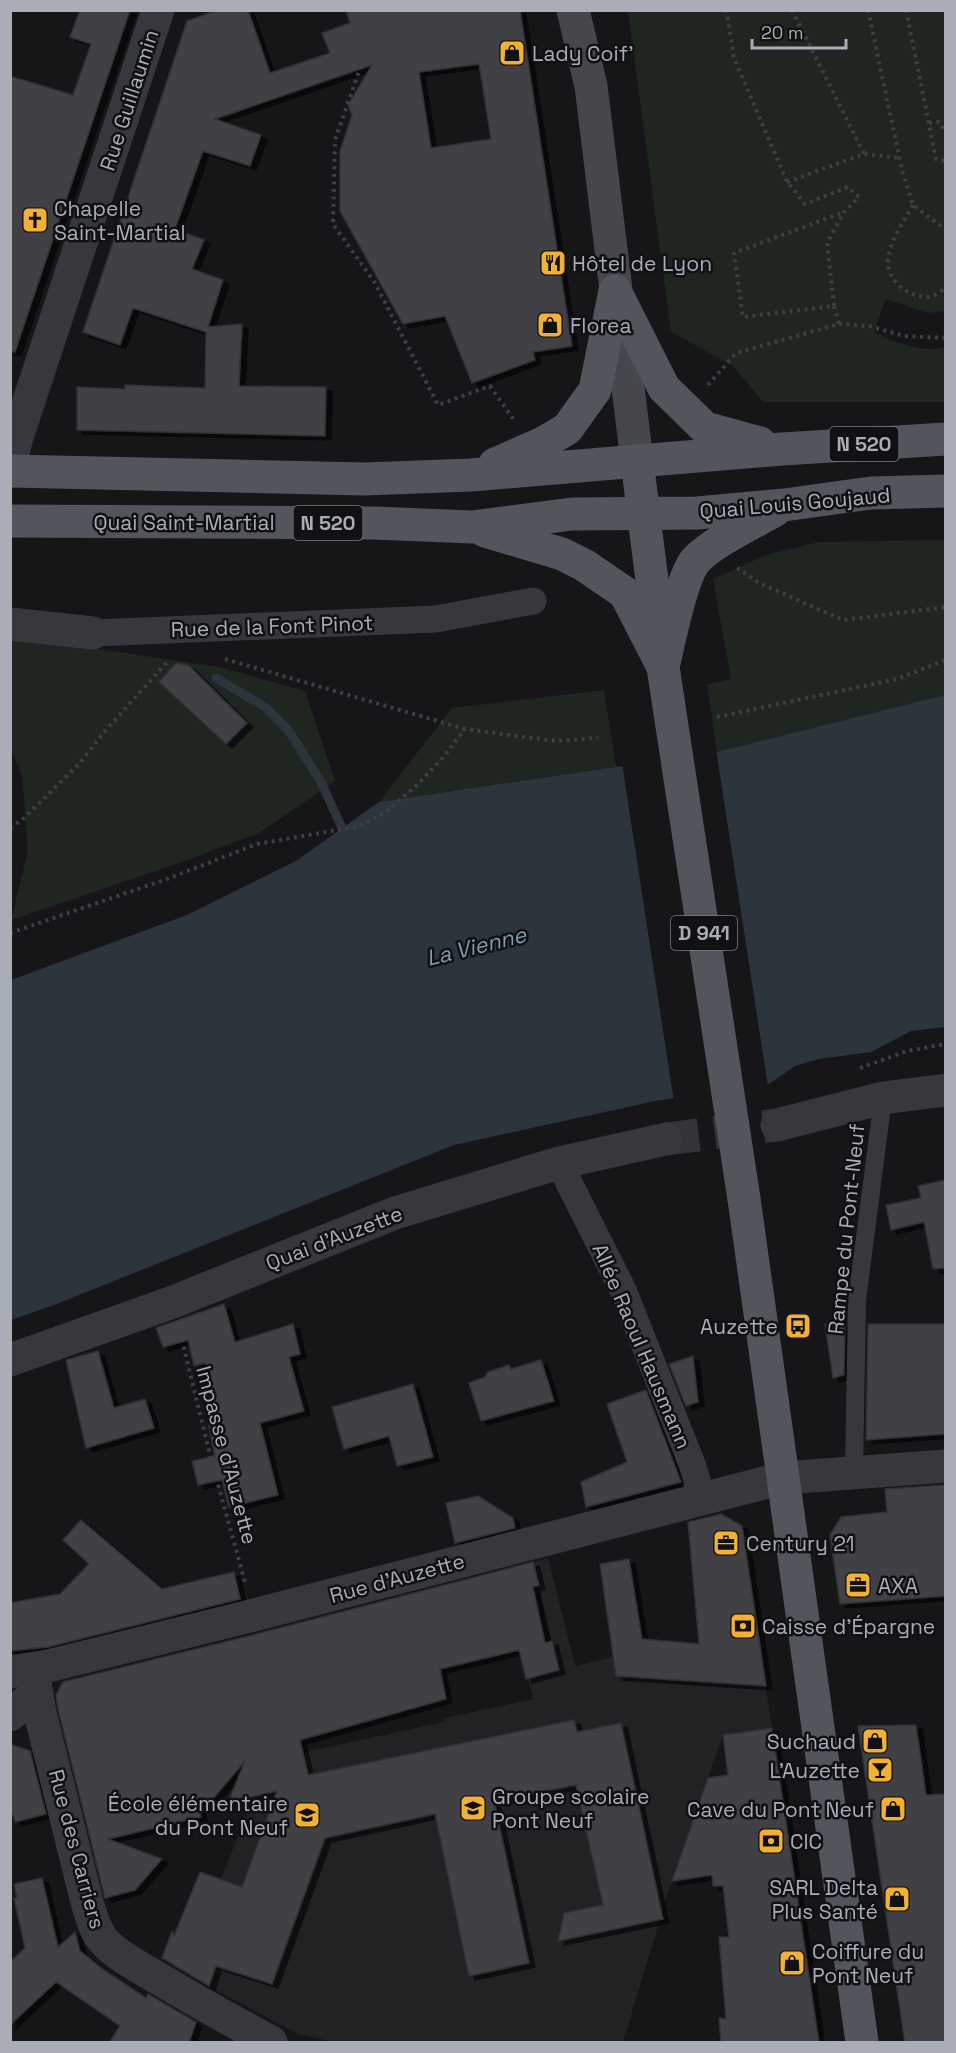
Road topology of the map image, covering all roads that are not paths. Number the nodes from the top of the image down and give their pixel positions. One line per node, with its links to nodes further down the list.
1 (158, 10): 9 (street, Rue Guillaumin)
2 (573, 10): 4 (main road)
3 (593, 10): 4 (main road)
4 (591, 86): 5 (main road)
5 (615, 291): 7 (main road); 8 (main road); 11 (main road)
6 (945, 439): 7 (main road, N 520)
7 (782, 449): 8 (main road, N 520)
8 (637, 461): 11 (main road, N 520); 14 (main road, D 941)
9 (10, 464)
10 (10, 471): 11 (main road, N 520)
11 (471, 475)
12 (945, 491): 13 (main road, Quai Louis Goujaud / N 520)
13 (784, 505): 14 (main road, Quai Louis Goujaud / N 520); 20 (main road)
14 (644, 514): 16 (main road, Quai Saint-Martial / N 520); 20 (main road, D 941)
15 (10, 521): 16 (main road, Quai Saint-Martial / N 520)
16 (472, 527): 20 (main road)
17 (533, 601): 19 (street, Rue de la Font Pinot)
18 (10, 624): 19 (street, Rue de la Font Pinot)
19 (93, 633)
20 (663, 667): 29 (main road, D 941, bridge)
21 (945, 1090): 22 (street)
22 (883, 1098): 23 (street); 28 (lane, Rampe du Pont-Neuf)
23 (777, 1125)
24 (666, 1139): 25 (street, Quai d'Auzette)
25 (559, 1163): 26 (street, Quai d'Auzette); 30 (street, Allée Raoul Hausmann)
26 (10, 1360)
27 (945, 1466): 28 (street, Rue d'Auzette)
28 (854, 1473): 29 (street, Rue d'Auzette)
29 (783, 1478): 30 (street, Rue d'Auzette); 34 (main road, D 941)
30 (697, 1500): 31 (street, Rue d'Auzette)
31 (27, 1678): 32 (street); 33 (street, Rue des Carriers)
32 (10, 1715)
33 (271, 2043)
34 (862, 2043)

